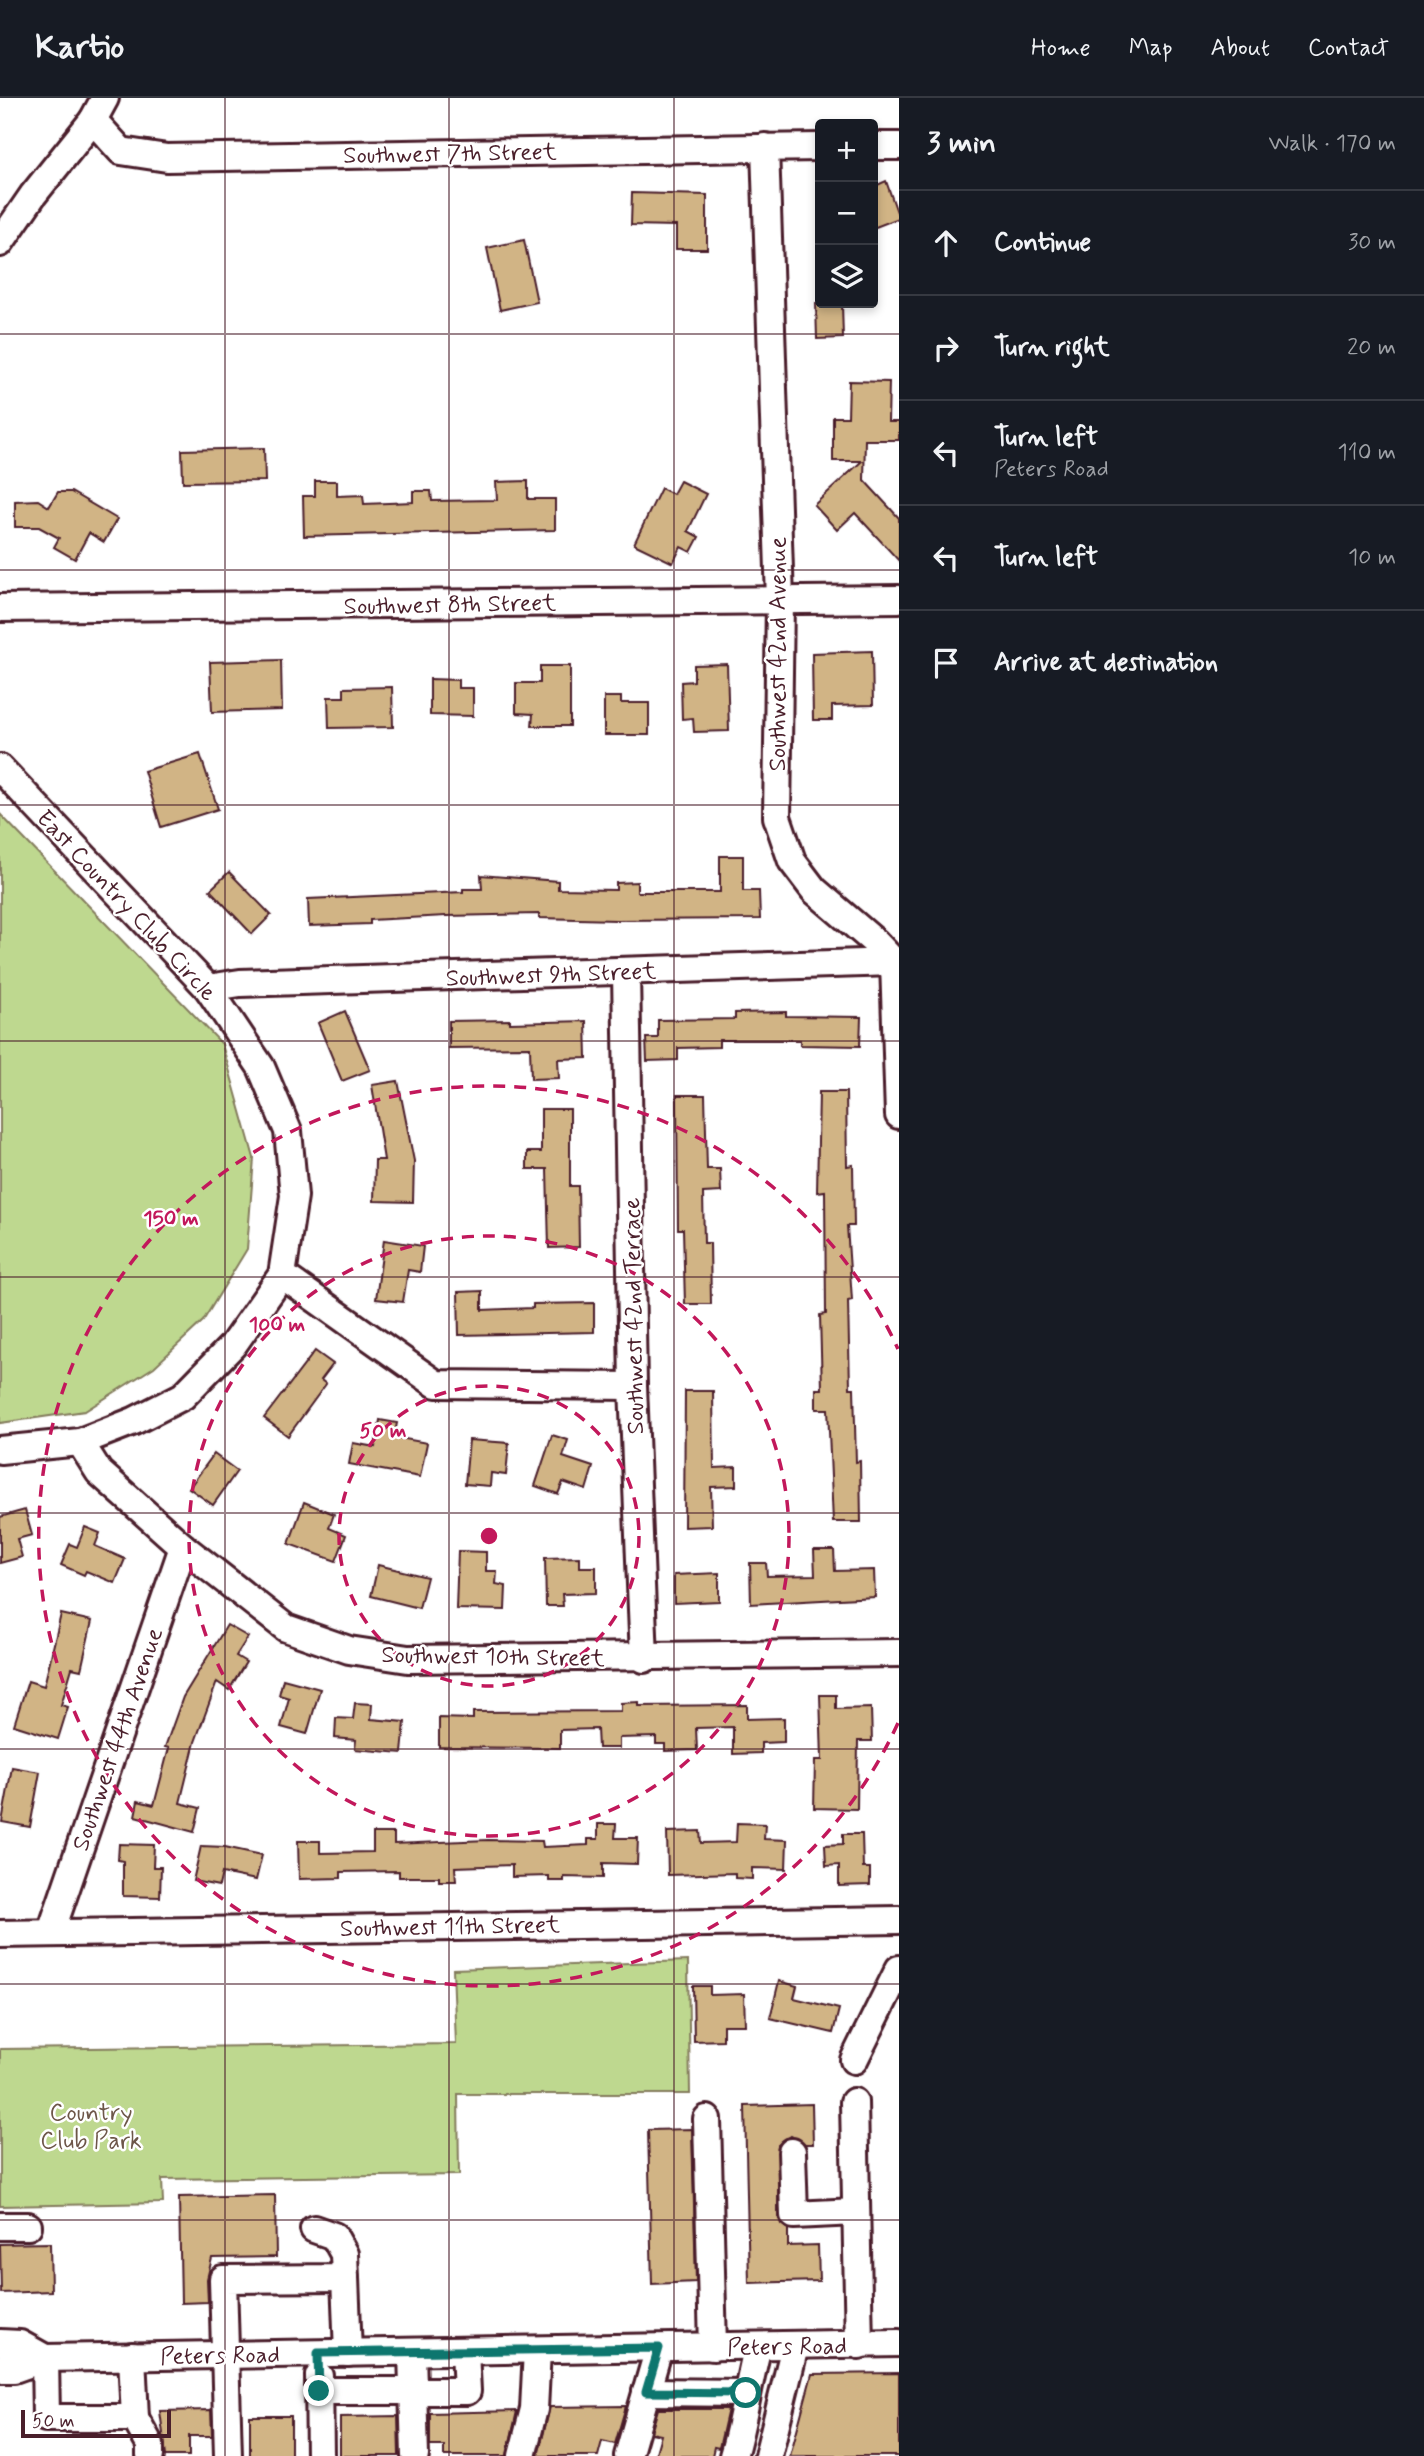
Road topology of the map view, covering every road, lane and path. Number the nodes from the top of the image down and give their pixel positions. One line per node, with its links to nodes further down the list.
1 (99, 109): 4 (street, Southwest 7th Street); 6 (street)
2 (878, 146): 3 (street)
3 (899, 146)
4 (765, 147): 5 (street, Southwest 7th Street); 8 (street, Southwest 42nd Avenue)
5 (815, 147)
6 (0, 243)
7 (899, 598): 8 (street, Southwest 8th Street)
8 (780, 600): 9 (street, Southwest 8th Street); 11 (street, Southwest 42nd Avenue)
9 (0, 608)
10 (0, 768): 13 (street, East Country Club Circle)
11 (894, 962): 12 (street, Southwest 9th Street); 14 (street)
12 (626, 972): 13 (street, Southwest 9th Street); 16 (street, Southwest 42nd Terrace)
13 (208, 988): 15 (street, East Country Club Circle)
14 (899, 1115)
15 (282, 1275): 16 (street); 17 (street, East Country Club Circle)
16 (633, 1386): 21 (street, Southwest 42nd Terrace)
17 (80, 1442): 18 (street, East Country Club Circle); 19 (street, Southwest 10th Street)
18 (0, 1450)
19 (183, 1547): 21 (street, Southwest 10th Street); 23 (street, Southwest 44th Avenue)
20 (899, 1653): 21 (street, Southwest 10th Street)
21 (644, 1659)
22 (899, 1920): 23 (street, Southwest 11th Street)
23 (51, 1932): 24 (street, Southwest 11th Street)
24 (0, 1934)
25 (899, 1969): 26 (street)
26 (853, 2060)
27 (854, 2102): 30 (street)
28 (707, 2119): 40 (street)
29 (792, 2152): 30 (street)
30 (856, 2212): 36 (street)
31 (0, 2226): 32 (street)
32 (28, 2226)
33 (314, 2229): 34 (street)
34 (345, 2278): 46 (street); 47 (street)
35 (899, 2343): 36 (street, Peters Road)
36 (859, 2344): 39 (street, Peters Road)
37 (1, 2346): 49 (street, Peters Road)
38 (758, 2346): 39 (street, Peters Road); 40 (street, Peters Road); 53 (street)
39 (795, 2346): 62 (street)
40 (713, 2347): 41 (street, Peters Road)
41 (659, 2348): 42 (street, Peters Road); 52 (street)
42 (537, 2350): 43 (street, Peters Road); 59 (street)
43 (465, 2351): 44 (street, Peters Road); 51 (street)
44 (412, 2352): 46 (street, Peters Road); 51 (street)
45 (318, 2353): 46 (street, Peters Road); 47 (street, Peters Road); 50 (street)
46 (348, 2353)
47 (226, 2355): 48 (street, Peters Road); 56 (street)
48 (132, 2356): 49 (street, Peters Road); 54 (street)
49 (45, 2358): 54 (street)
50 (319, 2391): 51 (street); 57 (street)
51 (414, 2391): 58 (street)
52 (646, 2392): 53 (street); 60 (street)
53 (746, 2393): 61 (street)
54 (135, 2418): 55 (street)
55 (150, 2456)
56 (229, 2456)
57 (320, 2456)
58 (415, 2456)
59 (522, 2456)
60 (628, 2456)
61 (733, 2456)
62 (768, 2456)

